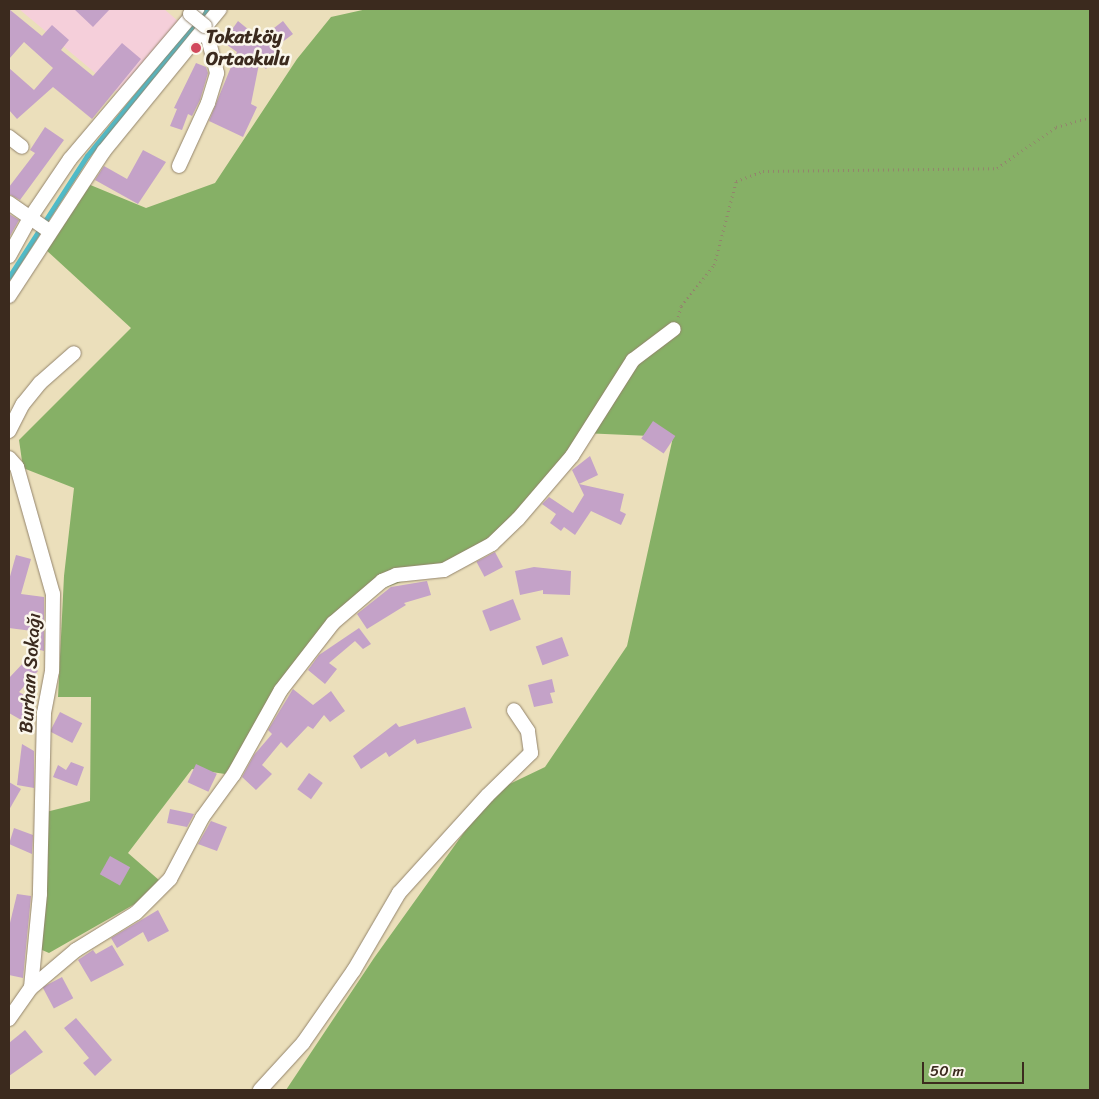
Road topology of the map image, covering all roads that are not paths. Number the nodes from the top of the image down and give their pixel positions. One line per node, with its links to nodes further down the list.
1 (220, 9): 3 (street)
2 (190, 11): 3 (street, bridge); 8 (street)
3 (205, 26): 6 (street); 9 (street)
4 (9, 137): 5 (street)
5 (22, 147)
6 (179, 166)
7 (9, 203): 8 (street)
8 (30, 218): 9 (street); 10 (street)
9 (49, 231): 11 (street)
10 (9, 256)
11 (9, 296)
12 (674, 329): 17 (street)
13 (74, 353): 14 (street)
14 (9, 431)
15 (9, 458): 17 (street, Burhan Sokağı)
16 (514, 710): 19 (street)
17 (31, 988): 18 (street)
18 (9, 1019)
19 (260, 1090)

